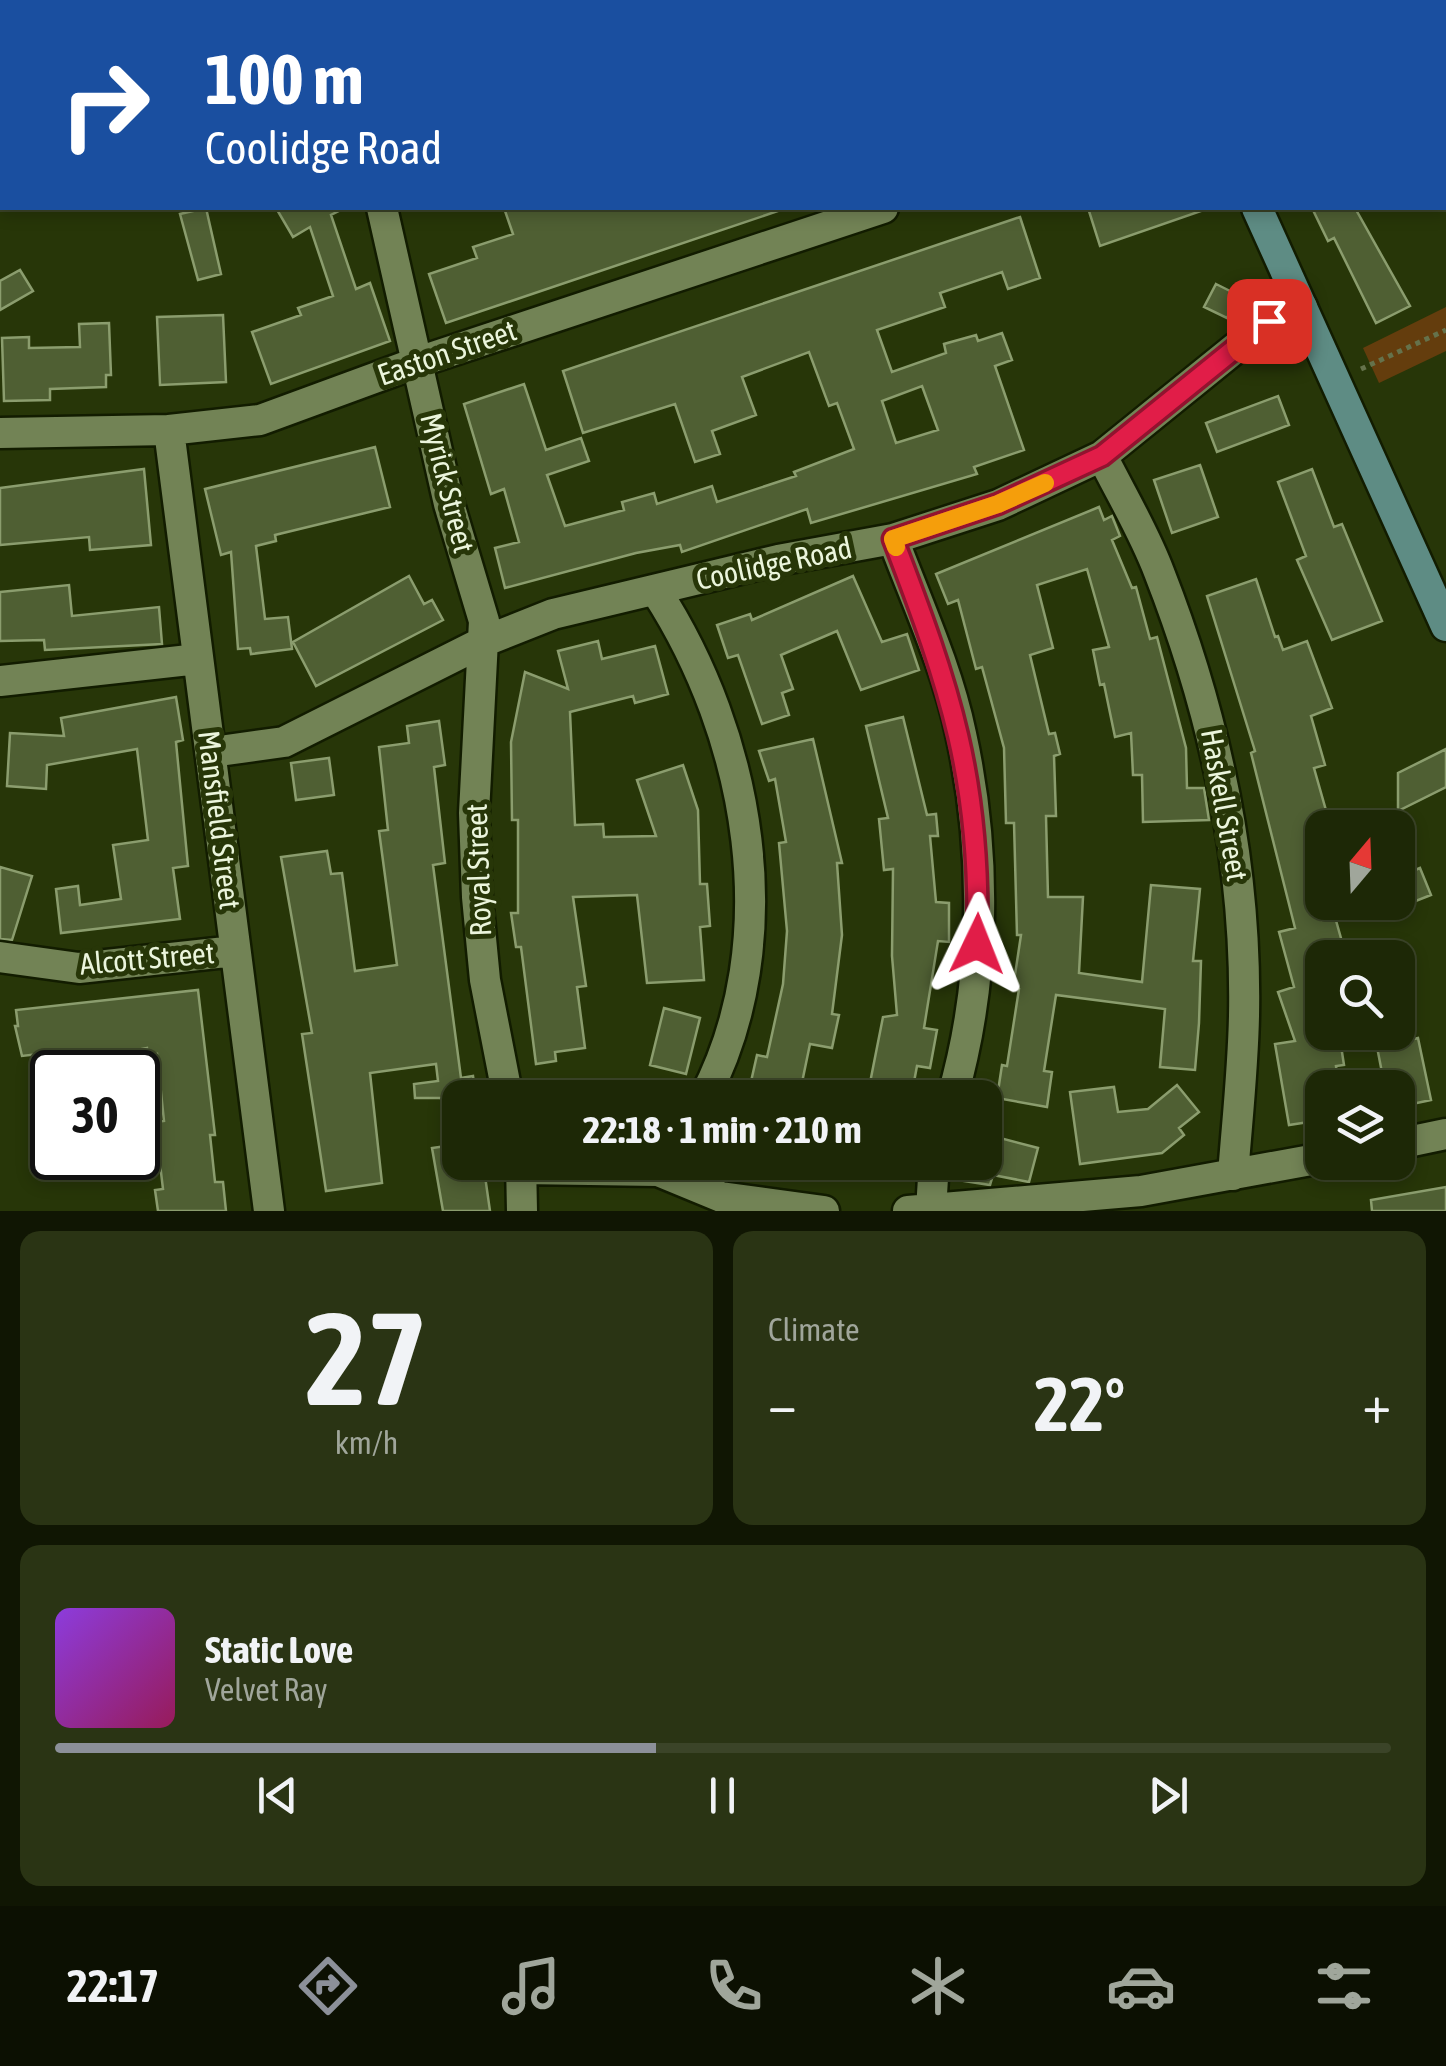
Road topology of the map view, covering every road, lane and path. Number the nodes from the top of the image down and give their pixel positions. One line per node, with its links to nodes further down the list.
1 (382, 210): 6 (street, Myrick Street)
2 (877, 210): 6 (street, Easton Street)
3 (1258, 210): 4 (main road)
4 (1302, 307): 7 (main road); 10 (street, Coolidge Road)
5 (1446, 330): 7 (path)
6 (418, 362): 8 (street, Easton Street); 14 (street, Myrick Street)
7 (1335, 380): 13 (main road)
8 (169, 430): 9 (street, Easton Street); 15 (street, Mansfield Street)
9 (0, 433)
10 (1102, 456): 11 (street, Coolidge Road); 26 (street, Haskell Street)
11 (893, 539): 12 (street, Coolidge Road); 22 (street)
12 (656, 591): 14 (street, Coolidge Road); 21 (street)
13 (1446, 626)
14 (485, 641): 17 (street, Coolidge Road); 20 (street, Royal Street)
15 (198, 659): 16 (street); 17 (street, Mansfield Street)
16 (0, 681)
17 (212, 752): 18 (street, Mansfield Street)
18 (236, 951): 19 (street, Alcott Street); 31 (street, Mansfield Street)
19 (0, 957)
20 (504, 1080)
21 (711, 1080)
22 (956, 1080)
23 (1446, 1134): 24 (street)
24 (1415, 1140)
25 (1305, 1161): 26 (street)
26 (1233, 1175): 30 (street)
27 (522, 1180): 32 (street)
28 (687, 1180): 33 (street)
29 (933, 1180): 30 (street)
30 (931, 1210): 34 (street)
31 (269, 1211)
32 (522, 1211)
33 (824, 1211)
34 (908, 1211)

